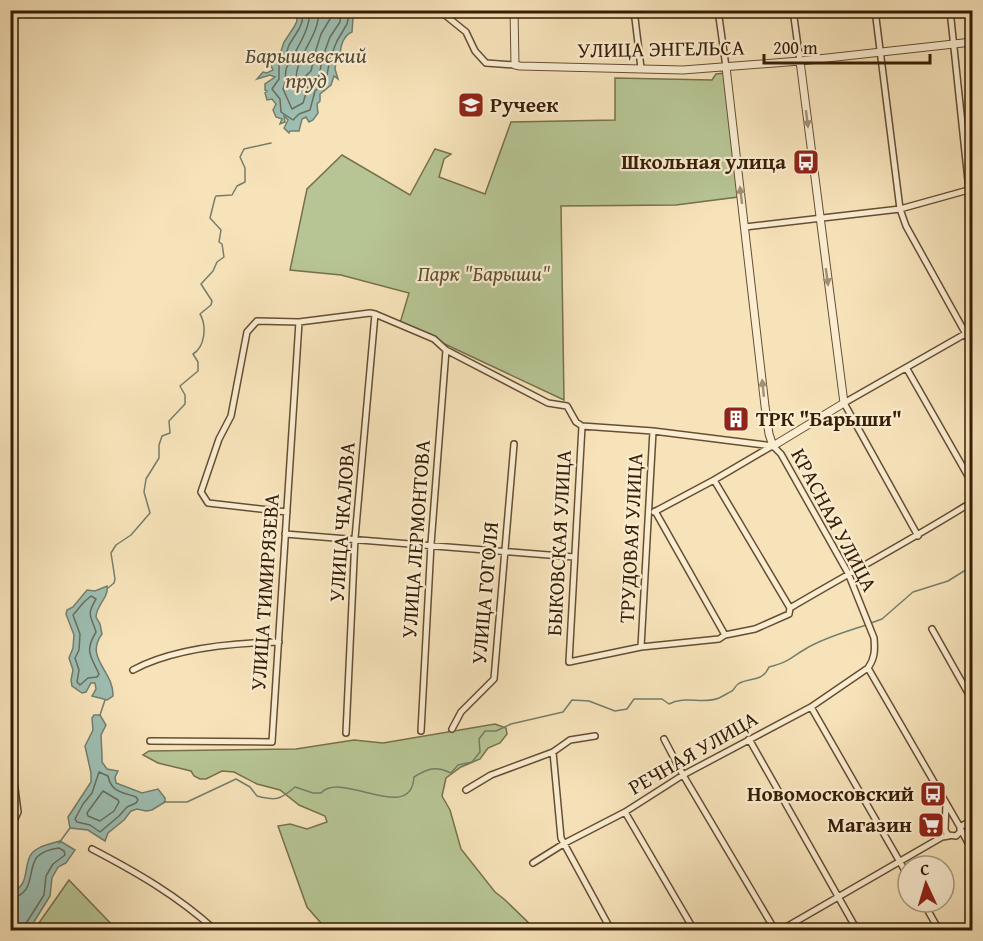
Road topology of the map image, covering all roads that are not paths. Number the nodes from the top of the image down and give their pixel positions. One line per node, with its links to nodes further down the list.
1 (514, 10): 12 (street)
2 (634, 10): 14 (street)
3 (718, 10): 13 (street)
4 (793, 10): 11 (street)
5 (875, 10): 10 (street)
6 (950, 10): 9 (street)
7 (445, 15): 12 (street, УЛИЦА ЭНГЕЛЬСА)
8 (972, 42): 9 (street, УЛИЦА ЭНГЕЛЬСА)
9 (954, 45): 10 (street, УЛИЦА ЭНГЕЛЬСА); 15 (street)
10 (881, 52): 11 (street, УЛИЦА ЭНГЕЛЬСА); 16 (street)
11 (800, 61): 13 (street, УЛИЦА ЭНГЕЛЬСА); 17 (street, one-way to 17)
12 (515, 64): 14 (street, УЛИЦА ЭНГЕЛЬСА)
13 (726, 67): 14 (street, УЛИЦА ЭНГЕЛЬСА); 18 (street, one-way to 13)
14 (641, 68)
15 (971, 191): 16 (street)
16 (900, 209): 17 (street); 22 (street)
17 (819, 219): 18 (street); 26 (street, one-way to 26)
18 (745, 227): 30 (street, one-way to 18)
19 (375, 314): 20 (street); 24 (street); 38 (street, УЛИЦА ЧКАЛОВА)
20 (299, 322): 34 (street, УЛИЦА ТИМИРЯЗЕВА); 34 (street)
21 (972, 330): 22 (street)
22 (966, 334): 23 (street); 25 (street)
23 (972, 345)
24 (446, 350): 27 (street); 39 (street, УЛИЦА ЛЕРМОНТОВА)
25 (907, 369): 26 (street); 32 (street)
26 (844, 403): 30 (street); 37 (street)
27 (582, 426): 28 (street); 41 (street, БЫКОВСКАЯ УЛИЦА)
28 (653, 431): 30 (street); 35 (street, ТРУДОВАЯ УЛИЦА)
29 (514, 444): 40 (street, УЛИЦА ГОГОЛЯ)
30 (773, 446): 31 (street); 42 (street, КРАСНАЯ УЛИЦА)
31 (714, 480): 35 (street); 43 (street)
32 (972, 483)
33 (972, 502): 37 (street)
34 (287, 512): 36 (street, УЛИЦА ТИМИРЯЗЕВА)
35 (652, 512): 45 (street); 47 (street, ТРУДОВАЯ УЛИЦА)
36 (285, 534): 38 (street); 46 (street, УЛИЦА ТИМИРЯЗЕВА)
37 (918, 536): 42 (street)
38 (355, 538): 39 (street); 54 (street, УЛИЦА ЧКАЛОВА)
39 (431, 544): 40 (street); 53 (street, УЛИЦА ЛЕРМОНТОВА)
40 (505, 552): 41 (street); 52 (street, УЛИЦА ГОГОЛЯ)
41 (574, 557): 47 (street, БЫКОВСКАЯ УЛИЦА)
42 (848, 573): 43 (street); 48 (street, КРАСНАЯ УЛИЦА)
43 (790, 608): 45 (street)
44 (932, 629): 50 (street)
45 (725, 635): 47 (street)
46 (279, 642): 49 (street); 58 (street, УЛИЦА ТИМИРЯЗЕВА)
47 (641, 647)
48 (868, 668): 51 (street, РЕЧНАЯ УЛИЦА); 63 (street)
49 (134, 670)
50 (972, 700)
51 (811, 707): 57 (street, РЕЧНАЯ УЛИЦА); 75 (street)
52 (453, 729)
53 (421, 731)
54 (346, 733)
55 (595, 736): 60 (street)
56 (664, 739): 61 (street)
57 (749, 739): 61 (street, РЕЧНАЯ УЛИЦА); 78 (street)
58 (150, 741)
59 (10, 750): 68 (street)
60 (553, 752): 62 (street); 71 (street)
61 (683, 776): 64 (street, РЕЧНАЯ УЛИЦА); 83 (street)
62 (466, 790)
63 (946, 804): 66 (street); 67 (street)
64 (625, 812): 71 (street, РЕЧНАЯ УЛИЦА); 82 (street)
65 (972, 820): 67 (street)
66 (946, 827): 67 (street); 69 (street); 70 (street)
67 (959, 829): 69 (street); 73 (street)
68 (10, 830)
69 (950, 836): 70 (street)
70 (942, 837): 74 (street)
71 (565, 843): 76 (street, РЕЧНАЯ УЛИЦА); 81 (street)
72 (92, 849): 80 (street)
73 (972, 850)
74 (915, 854)
75 (896, 856)
76 (533, 863)
77 (896, 865): 78 (street)
78 (838, 898): 84 (street); 85 (street)
79 (930, 914): 86 (street)
80 (215, 930)
81 (611, 930)
82 (694, 930)
83 (775, 930)
84 (781, 930)
85 (857, 930)
86 (939, 930)

